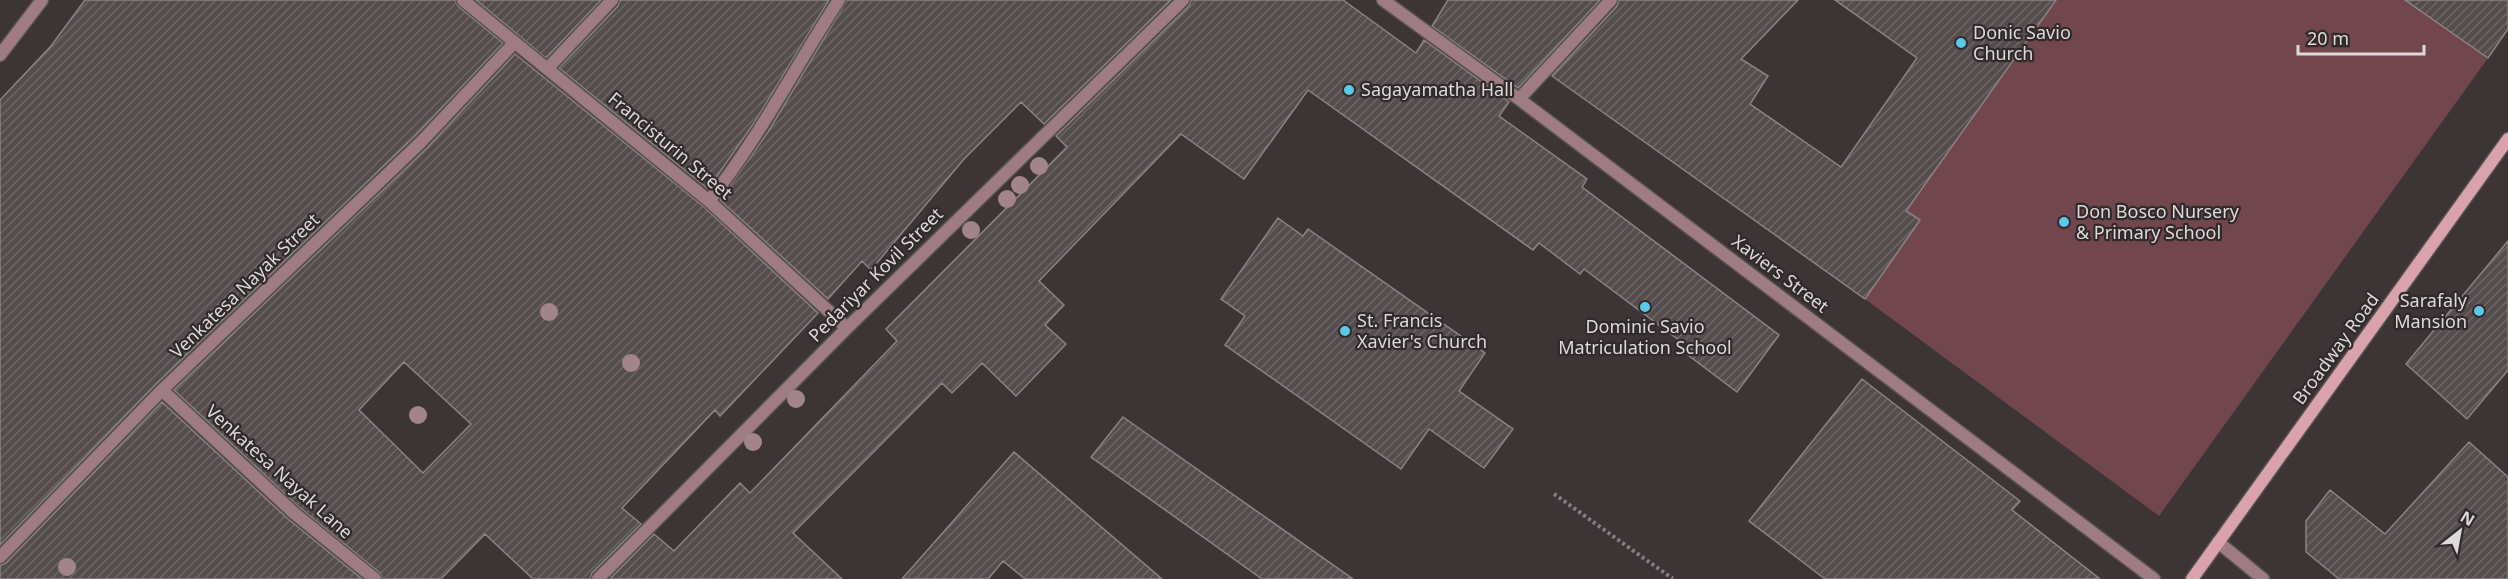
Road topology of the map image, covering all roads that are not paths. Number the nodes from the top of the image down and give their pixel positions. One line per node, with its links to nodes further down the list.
1 (42, 0): 9 (street)
2 (463, 0): 8 (street, Francisturin Street)
3 (612, 0): 10 (street)
4 (839, 0): 13 (street)
5 (1183, 0): 14 (street, Pedariyar Kovil Street)
6 (1383, 0): 11 (street, Xaviers Street)
7 (1611, 0): 11 (street)
8 (515, 42): 10 (street, Francisturin Street); 15 (street, Venkatesa Nayak Street)
9 (0, 55)
10 (548, 68): 13 (street, Francisturin Street)
11 (1519, 99): 20 (street, Xaviers Street)
12 (2508, 140): 16 (main road, Broadway Road)
13 (709, 201): 14 (street, Francisturin Street)
14 (847, 328): 19 (street, Pedariyar Kovil Street)
15 (162, 390): 17 (street, Venkatesa Nayak Street); 18 (street, Venkatesa Nayak Lane)
16 (2218, 542): 21 (main road, Broadway Road); 22 (street)
17 (0, 557)
18 (375, 579)
19 (598, 579)
20 (2154, 579)
21 (2192, 579)
22 (2263, 579)

